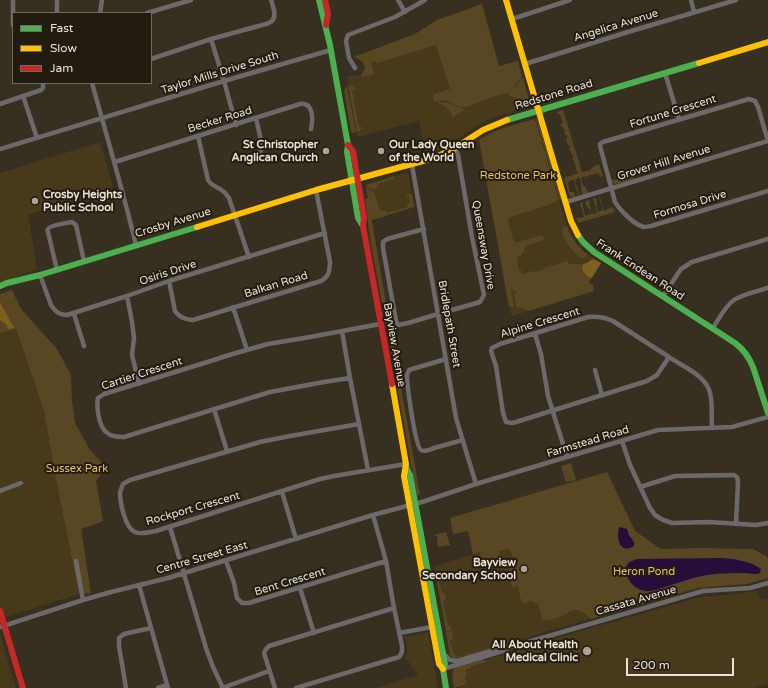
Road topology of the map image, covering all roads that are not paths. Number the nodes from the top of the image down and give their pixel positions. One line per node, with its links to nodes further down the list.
1 (13, 0): 14 (street)
2 (58, 0): 15 (street)
3 (102, 0): 16 (street)
4 (192, 0): 17 (street)
5 (272, 0): 22 (street)
6 (319, 0): 21 (street, Bayview Avenue)
7 (325, 0): 21 (street, Bayview Avenue)
8 (398, 0): 18 (street)
9 (425, 0): 18 (street)
10 (506, 0): 20 (street, Frank Endean Road)
11 (570, 0): 20 (street)
12 (691, 0): 19 (street)
13 (736, 0): 19 (street, Angelica Avenue)
14 (13, 12)
15 (57, 12)
16 (100, 12)
17 (150, 12)
18 (405, 12): 27 (street)
19 (694, 12): 26 (street, Angelica Avenue)
20 (512, 19): 26 (street, Frank Endean Road)
21 (326, 27): 24 (street, Bayview Avenue)
22 (211, 39): 25 (street); 29 (street)
23 (768, 42): 28 (street, Redstone Road)
24 (331, 50): 29 (street, Taylor Mills Drive South); 48 (street, Bayview Avenue)
25 (152, 59)
26 (525, 64): 34 (street, Frank Endean Road)
27 (355, 68)
28 (664, 73): 34 (street, Redstone Road); 37 (street)
29 (224, 81): 35 (street, Taylor Mills Drive South); 38 (street)
30 (43, 84): 32 (street)
31 (92, 84): 35 (street)
32 (23, 96): 33 (street); 41 (street)
33 (0, 104)
34 (538, 111): 43 (street, Redstone Road); 52 (street, Frank Endean Road)
35 (101, 118): 41 (street, Taylor Mills Drive South); 46 (street)
36 (256, 118): 38 (street, Becker Road); 39 (street, Becker Road); 45 (street)
37 (679, 119): 42 (street, Fortune Crescent); 49 (street, Fortune Crescent)
38 (236, 125): 40 (street, Becker Road)
39 (311, 129)
40 (198, 136): 46 (street, Becker Road); 53 (street)
41 (37, 138): 44 (street, Taylor Mills Drive South)
42 (768, 141): 49 (street, Grover Hill Avenue)
43 (455, 148): 47 (street, Redstone Road); 69 (street, Queensway Drive)
44 (0, 149)
45 (260, 154)
46 (114, 161): 57 (street)
47 (412, 165): 48 (street, Redstone Road); 54 (street, Bridlepath Street)
48 (355, 180): 50 (street, Crosby Avenue); 70 (street, Bayview Avenue)
49 (611, 188): 51 (street, Formosa Drive); 52 (street, Grover Hill Avenue)
50 (316, 190): 53 (street, Crosby Avenue); 55 (street, Balkan Road)
51 (768, 191)
52 (566, 202): 66 (street, Frank Endean Road)
53 (235, 215): 57 (street, Crosby Avenue); 58 (street)
54 (424, 229): 69 (street, Bridlepath Street); 69 (street, Queensway Drive)
55 (325, 233): 58 (street, Osiris Drive); 67 (street, Balkan Road)
56 (768, 239): 66 (street)
57 (136, 245): 59 (street, Crosby Avenue)
58 (249, 257): 62 (street, Osiris Drive)
59 (84, 262): 60 (street, Crosby Avenue); 60 (street)
60 (57, 270): 61 (street, Crosby Avenue)
61 (40, 275): 63 (street, Crosby Avenue); 68 (street, Osiris Drive)
62 (168, 281): 65 (street, Osiris Drive); 67 (street, Balkan Road)
63 (0, 286)
64 (768, 288): 71 (street)
65 (127, 296): 68 (street, Osiris Drive); 80 (street)
66 (663, 296): 71 (street, Frank Endean Road)
67 (233, 307): 75 (street)
68 (74, 314): 74 (street)
69 (438, 314): 77 (street, Bridlepath Street)
70 (380, 324): 72 (street, Cartier Crescent); 92 (street, Bayview Avenue)
71 (712, 328): 84 (street, Frank Endean Road)
72 (342, 331): 75 (street, Cartier Crescent); 79 (street)
73 (535, 334): 76 (street, Alpine Crescent); 83 (street); 83 (street, Alpine Crescent)
74 (84, 346)
75 (248, 350): 80 (street, Cartier Crescent)
76 (669, 357): 81 (street, Alpine Crescent); 87 (street, Alpine Crescent)
77 (446, 359): 88 (street, Bridlepath Street); 88 (street)
78 (595, 370): 81 (street)
79 (350, 378): 82 (street, Cartier Crescent); 86 (street)
80 (138, 384): 82 (street, Cartier Crescent)
81 (602, 395): 83 (street, Alpine Crescent)
82 (214, 409): 90 (street)
83 (552, 411): 91 (street)
84 (768, 413)
85 (768, 417): 87 (street, Farmstead Road)
86 (359, 424): 90 (street, Rockport Crescent); 93 (street)
87 (712, 427): 89 (street, Farmstead Road)
88 (463, 440): 95 (street, Bridlepath Street)
89 (622, 441): 91 (street, Farmstead Road); 96 (street)
90 (227, 451): 103 (street, Rockport Crescent)
91 (566, 457): 95 (street, Farmstead Road)
92 (406, 466): 93 (street, Rockport Crescent); 99 (street, Bayview Avenue)
93 (368, 470): 98 (street, Rockport Crescent)
94 (21, 483): 97 (street)
95 (476, 484): 99 (street, Farmstead Road)
96 (640, 487): 102 (street); 102 (street)
97 (0, 491)
98 (282, 492): 103 (street, Rockport Crescent); 104 (street)
99 (413, 504): 100 (street, Centre Street East); 116 (street, Bayview Avenue); 121 (street, Bayview Avenue)
100 (373, 515): 104 (street, Centre Street East); 107 (street)
101 (768, 523): 102 (street)
102 (736, 524)
103 (170, 527): 108 (street)
104 (296, 539): 106 (street, Centre Street East)
105 (76, 561): 112 (street)
106 (226, 561): 108 (street, Centre Street East); 111 (street, Bent Crescent)
107 (386, 562): 111 (street, Bent Crescent); 113 (street)
108 (183, 573): 110 (street, Centre Street East); 128 (street)
109 (768, 583): 120 (street, Cassata Avenue)
110 (139, 585): 112 (street, Centre Street East); 117 (street)
111 (300, 588): 118 (street)
112 (83, 600): 115 (street, Centre Street East)
113 (394, 608): 118 (street); 119 (street)
114 (0, 611): 115 (street)
115 (2, 626): 125 (street)
116 (432, 627): 119 (street); 122 (street, Bayview Avenue)
117 (151, 628): 124 (street); 126 (street)
118 (314, 633): 123 (street)
119 (399, 633): 130 (street)
120 (510, 647): 121 (street, Cassata Avenue); 122 (street, Cassata Avenue)
121 (443, 652): 122 (street, Bayview Avenue)
122 (443, 669): 131 (street, Bayview Avenue)
123 (269, 671): 128 (street); 129 (street)
124 (168, 686): 127 (street)
125 (23, 688)
126 (126, 688)
127 (158, 688)
128 (223, 688)
129 (275, 688)
130 (296, 688)
131 (446, 688)

